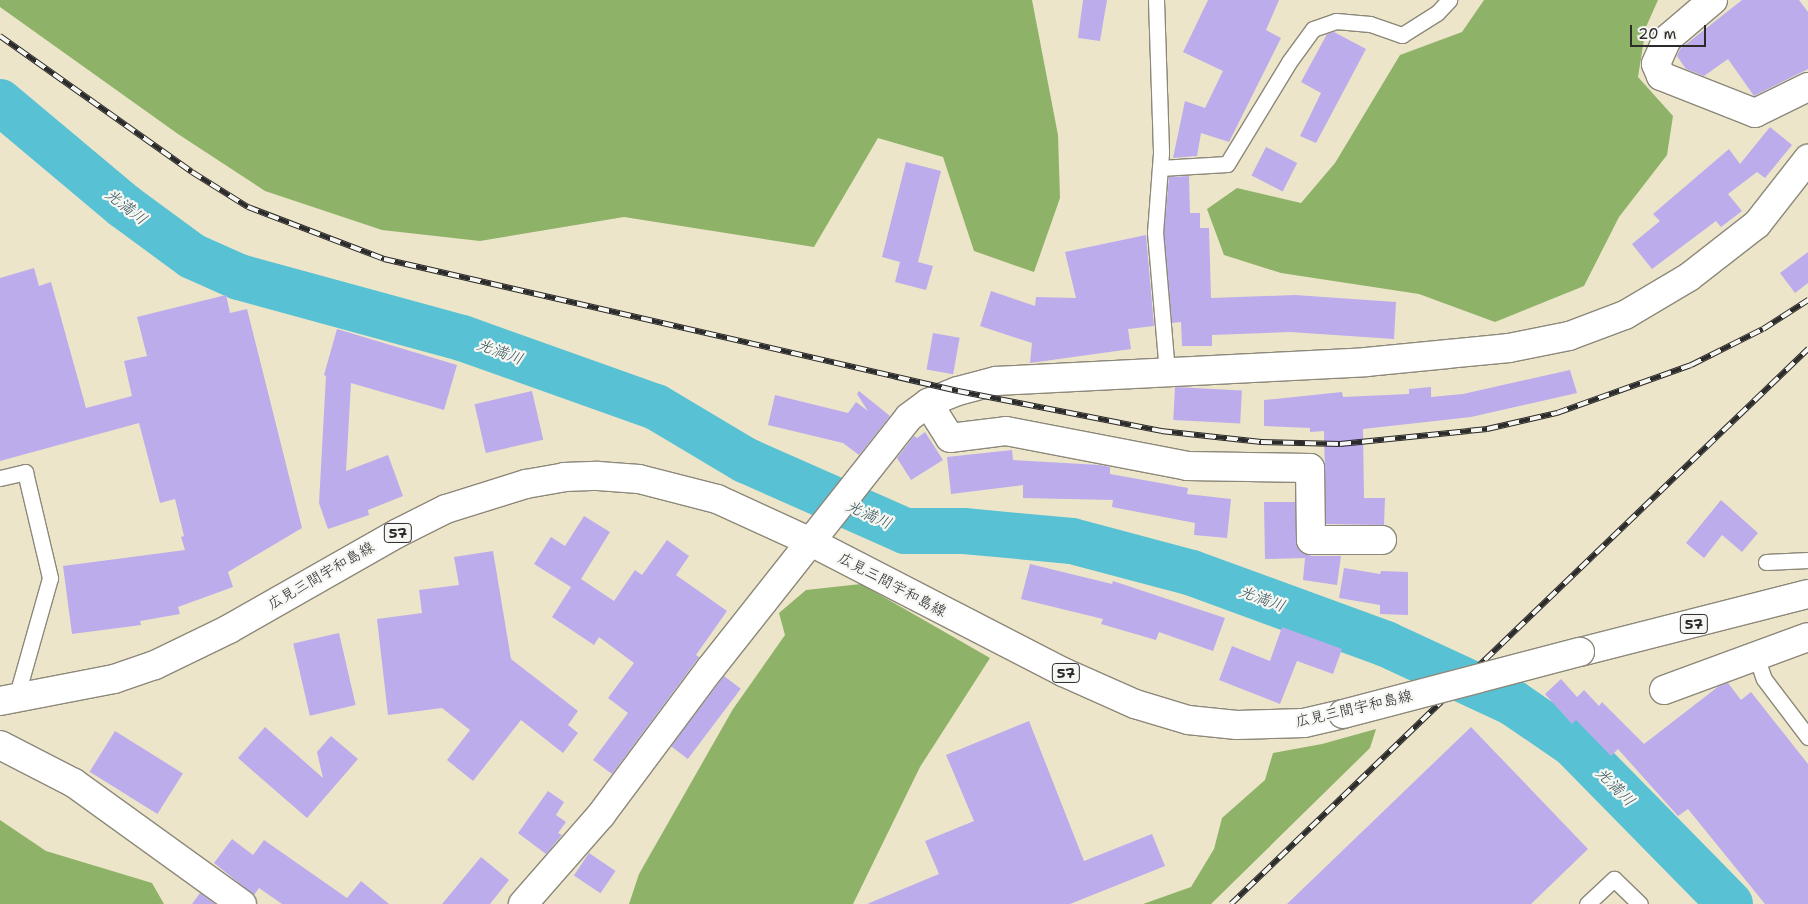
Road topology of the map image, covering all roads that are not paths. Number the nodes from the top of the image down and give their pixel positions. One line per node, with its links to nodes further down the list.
1 (1156, 0): 6 (lane)
2 (1450, 0): 6 (lane)
3 (1713, 0): 4 (street)
4 (1808, 87)
5 (1808, 159): 7 (street)
6 (1160, 168): 7 (lane)
7 (1166, 372): 8 (street)
8 (928, 403): 10 (street); 11 (street)
9 (0, 478): 18 (lane)
10 (1382, 540)
11 (811, 542): 14 (street, 広見三間宇和島線 / 57, bridge); 18 (street, 広見三間宇和島線 / 57); 22 (street)
12 (1808, 560): 13 (lane)
13 (1766, 562)
14 (1808, 594)
15 (1808, 637): 16 (street)
16 (1756, 656): 17 (street); 19 (lane)
17 (1664, 690)
18 (8, 700)
19 (1808, 737)
20 (0, 744): 21 (street)
21 (242, 904)
22 (523, 904)
23 (1587, 904): 24 (lane)
24 (1640, 904)

